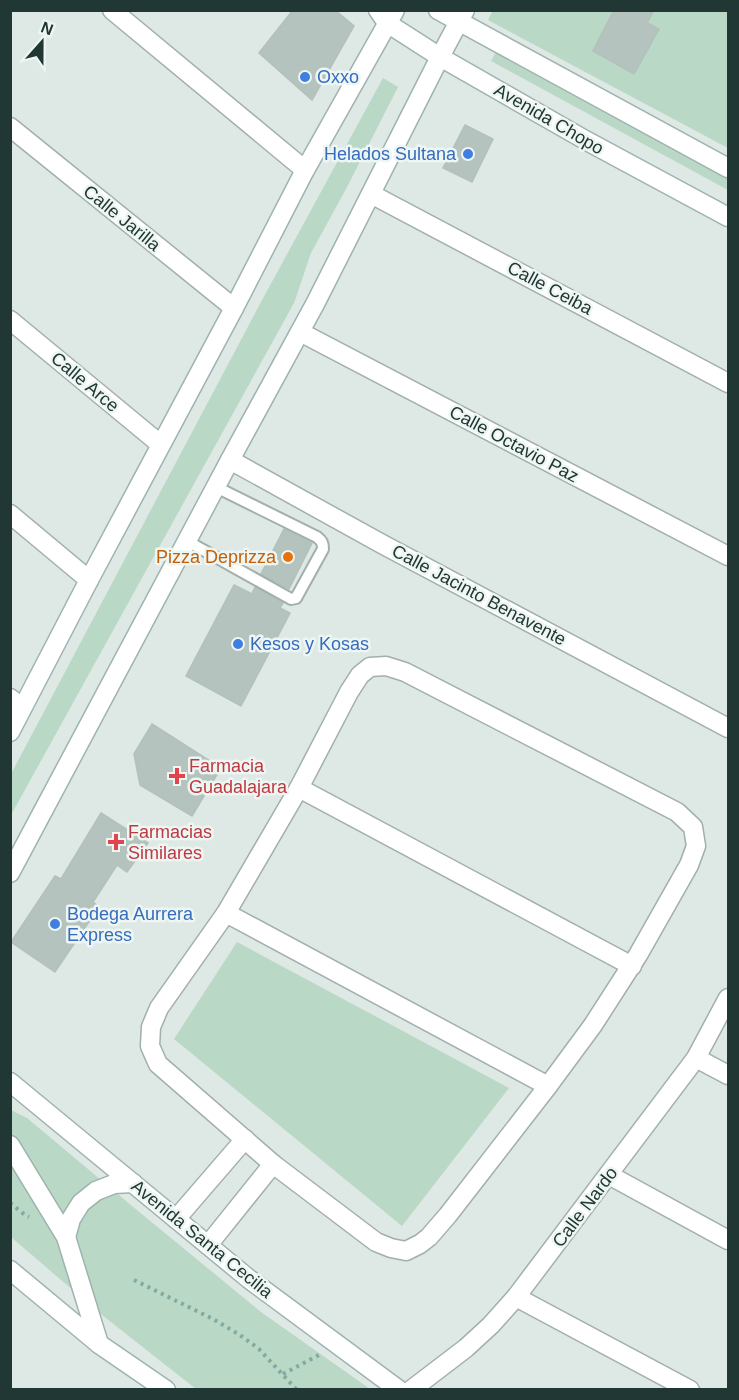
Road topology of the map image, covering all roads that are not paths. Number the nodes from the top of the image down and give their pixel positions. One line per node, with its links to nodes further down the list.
1 (112, 10): 8 (street)
2 (438, 10): 4 (street)
3 (387, 15): 5 (street, Avenida Chopo); 8 (street)
4 (462, 16): 5 (street); 7 (street)
5 (440, 57): 9 (street); 10 (street, Avenida Chopo)
6 (10, 128): 11 (street, Calle Jarilla)
7 (729, 168)
8 (305, 170): 11 (street)
9 (372, 194): 13 (street); 14 (street, Calle Ceiba)
10 (729, 217)
11 (234, 308): 15 (street)
12 (10, 320): 15 (street, Calle Arce)
13 (300, 332): 16 (street); 20 (street, Calle Octavio Paz)
14 (729, 383)
15 (160, 444): 21 (street)
16 (230, 460): 17 (street); 23 (street, Calle Jacinto Benavente)
17 (216, 487): 19 (street); 19 (lane)
18 (10, 514): 21 (street)
19 (187, 541): 26 (street)
20 (729, 556)
21 (88, 580): 22 (street)
22 (16, 703): 24 (street)
23 (729, 728)
24 (10, 732)
25 (299, 788): 27 (street); 28 (street); 28 (street)
26 (10, 873)
27 (225, 913): 33 (street); 34 (street)
28 (632, 966): 33 (street)
29 (729, 998): 30 (street, Calle Nardo)
30 (696, 1058): 31 (street); 37 (street, Calle Nardo)
31 (729, 1075)
32 (10, 1082): 38 (street, Avenida Santa Cecilia)
33 (548, 1086): 36 (street)
34 (245, 1139): 36 (street); 39 (street)
35 (10, 1145): 40 (street)
36 (273, 1164): 42 (street)
37 (609, 1175): 41 (street); 44 (street, Calle Nardo)
38 (133, 1183): 39 (street, Avenida Santa Cecilia); 40 (street)
39 (176, 1219): 42 (street, Avenida Santa Cecilia)
40 (66, 1237): 45 (street)
41 (729, 1240)
42 (208, 1245): 47 (street, Avenida Santa Cecilia)
43 (10, 1270): 45 (street)
44 (516, 1297): 48 (street, Calle Nardo); 49 (street)
45 (99, 1344): 46 (street)
46 (166, 1389)
47 (399, 1389)
48 (411, 1389)
49 (690, 1389)

